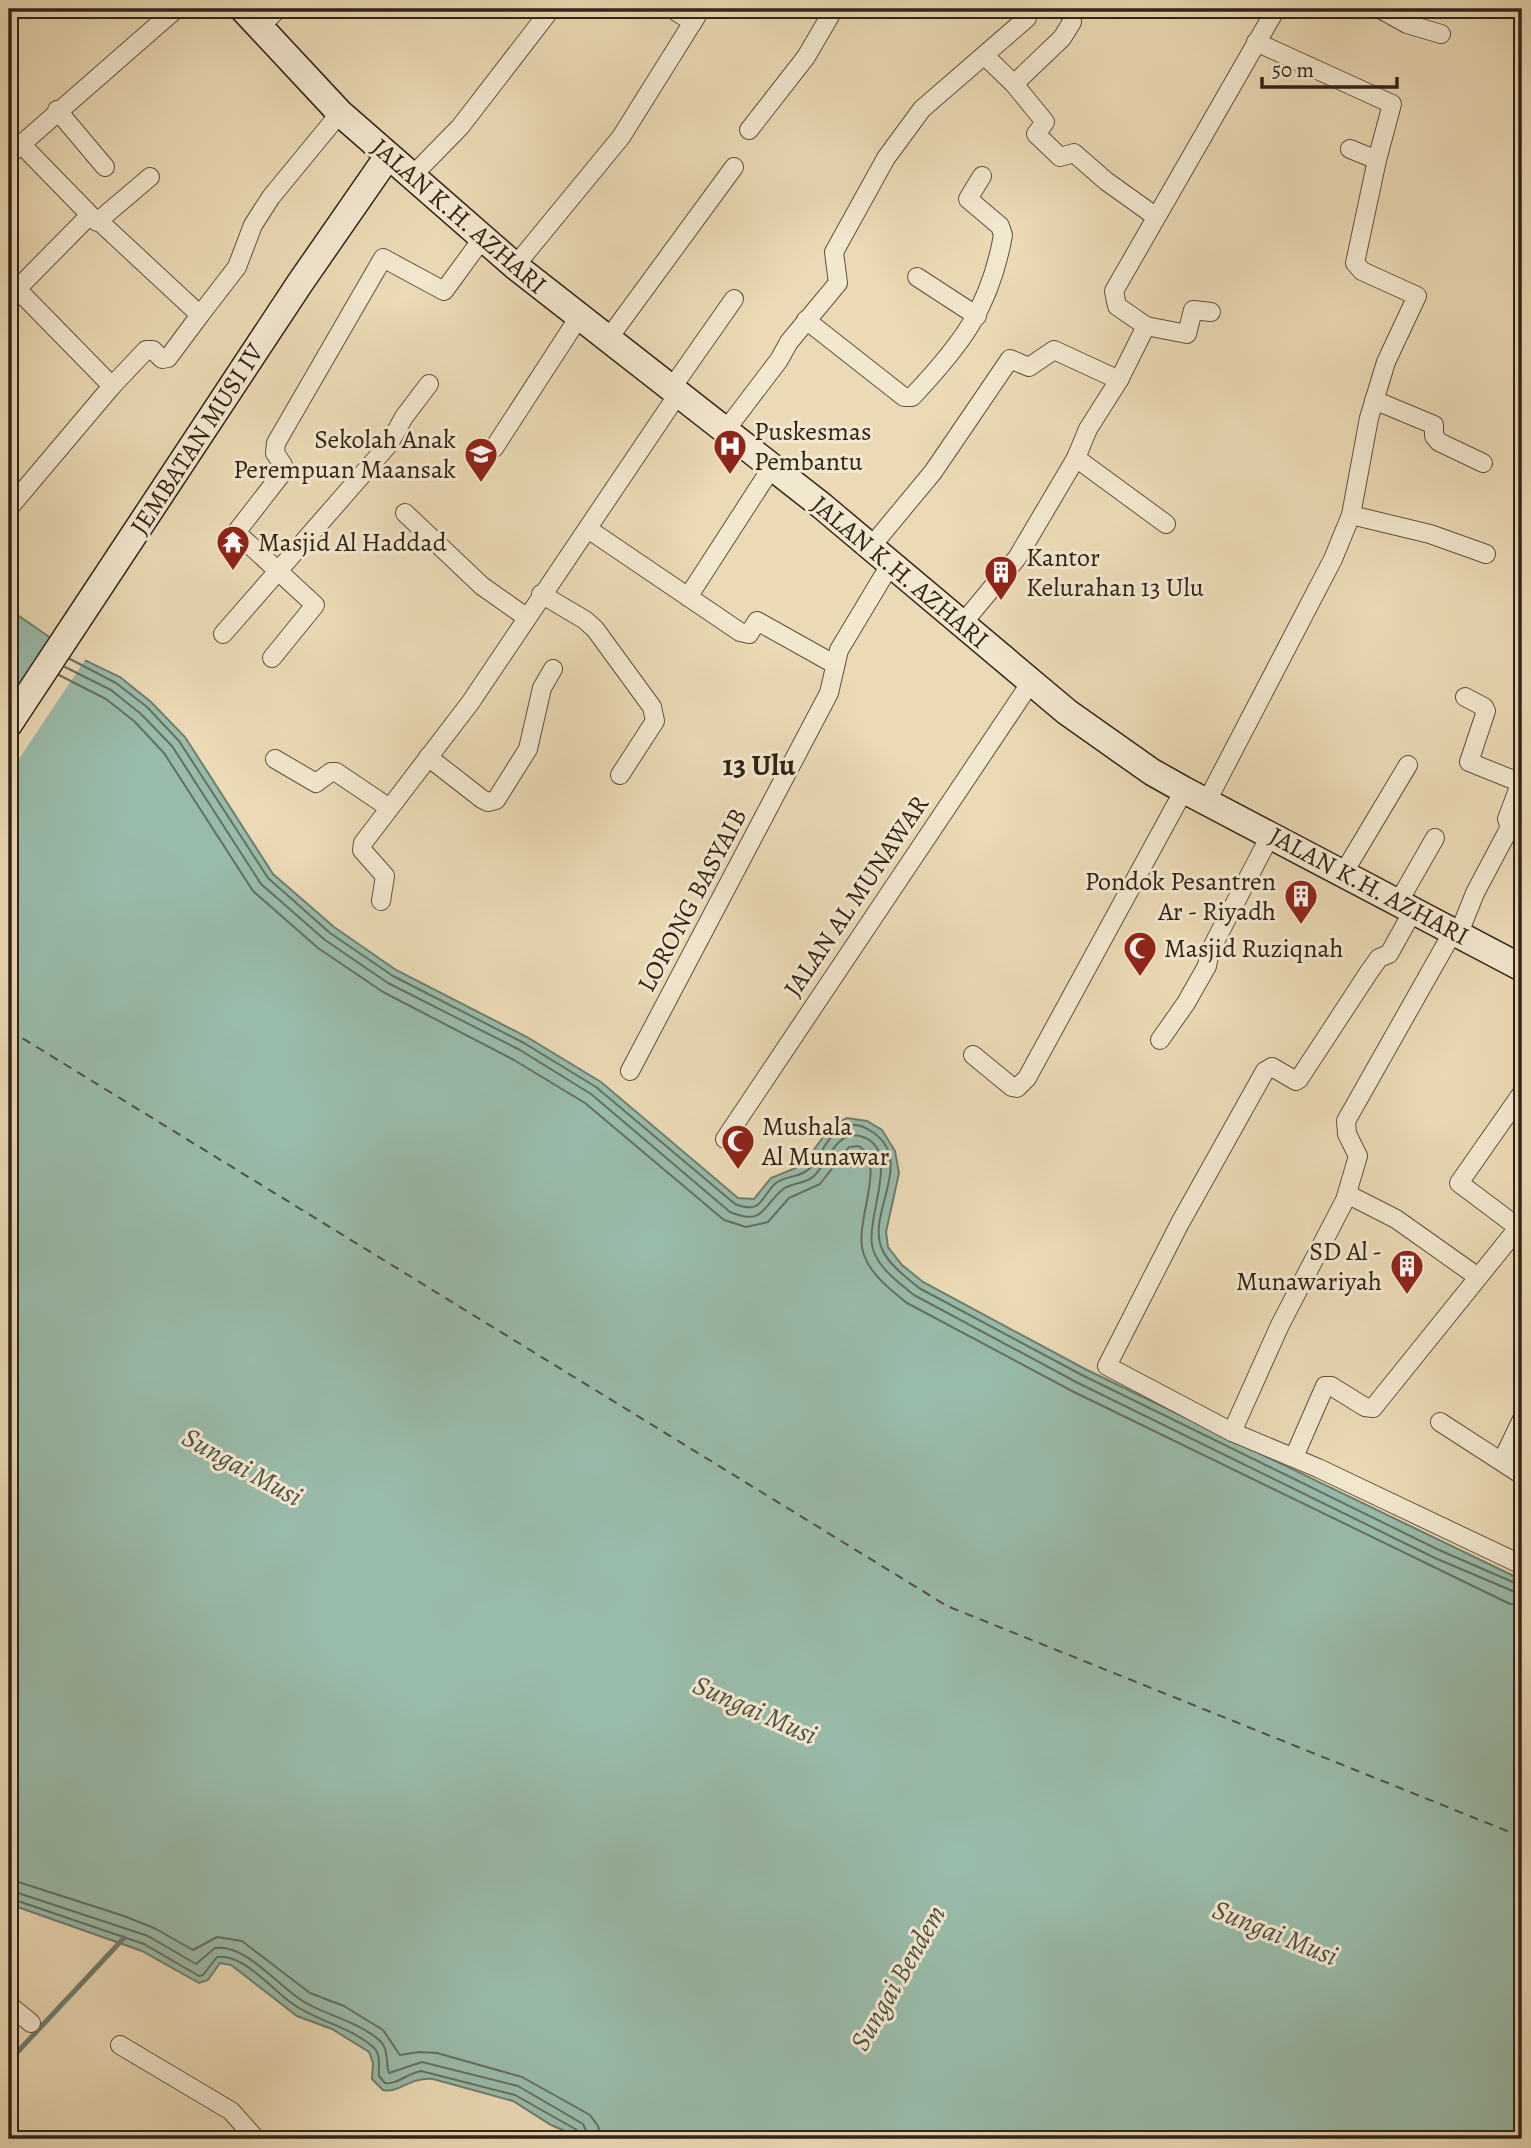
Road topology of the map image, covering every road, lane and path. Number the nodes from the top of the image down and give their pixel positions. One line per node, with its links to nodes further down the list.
1 (13, 9): 11 (street)
2 (176, 9): 19 (street)
3 (243, 9): 14 (street, JALAN K.H. AZHARI)
4 (284, 9): 14 (lane)
5 (551, 9): 28 (street)
6 (672, 9): 13 (street)
7 (834, 9): 21 (street)
8 (1064, 9): 18 (street)
9 (1276, 9): 16 (street)
10 (1380, 9): 15 (street)
11 (9, 12)
12 (1027, 12): 17 (street)
13 (697, 16): 34 (street)
14 (263, 29): 20 (street, JALAN K.H. AZHARI)
15 (1441, 34)
16 (1256, 42): 25 (street); 31 (street)
17 (985, 56): 18 (street); 42 (street)
18 (1014, 84): 31 (street)
19 (58, 110): 23 (street); 26 (street)
20 (340, 113): 24 (street, JALAN K.H. AZHARI); 39 (street)
21 (750, 130)
22 (1350, 149): 25 (street)
23 (12, 151): 32 (street)
24 (388, 156): 28 (street, JALAN K.H. AZHARI); 73 (street, JEMBATAN MUSI IV)
25 (1377, 160): 49 (street)
26 (105, 167)
27 (734, 167): 44 (street)
28 (412, 176): 33 (street, JALAN K.H. AZHARI)
29 (982, 176): 40 (street)
30 (150, 177): 32 (street)
31 (1155, 216): 43 (street)
32 (94, 219): 36 (street); 39 (street)
33 (482, 239): 34 (street, JALAN K.H. AZHARI); 62 (street)
34 (515, 266): 41 (street, JALAN K.H. AZHARI)
35 (917, 277): 40 (street)
36 (13, 286): 47 (street)
37 (734, 299): 48 (street)
38 (1212, 312): 43 (street)
39 (200, 315): 47 (street)
40 (977, 316): 42 (street)
41 (579, 317): 44 (street, JALAN K.H. AZHARI); 51 (street)
42 (806, 320): 50 (street)
43 (1146, 326): 45 (street)
44 (608, 339): 48 (street, JALAN K.H. AZHARI)
45 (1119, 380): 52 (street); 61 (street, LORONG BASYAIB)
46 (429, 384): 62 (street)
47 (111, 386): 55 (street)
48 (674, 391): 50 (street, JALAN K.H. AZHARI); 59 (street)
49 (1374, 400): 53 (street); 57 (street)
50 (725, 431): 54 (street, JALAN K.H. AZHARI)
51 (494, 448)
52 (1076, 458): 58 (street); 66 (street)
53 (1483, 463)
54 (772, 467): 61 (street, JALAN K.H. AZHARI); 64 (street)
55 (9, 508)
56 (405, 513): 65 (street)
57 (1351, 515): 60 (street); 79 (street)
58 (1166, 524)
59 (587, 529): 63 (street); 64 (street)
60 (1486, 554)
61 (880, 556): 66 (street, JALAN K.H. AZHARI); 69 (street, LORONG BASYAIB)
62 (277, 571): 67 (street); 68 (street)
63 (541, 594): 65 (street); 77 (street)
64 (688, 597): 69 (street)
65 (526, 617): 74 (street)
66 (962, 624): 71 (street, JALAN K.H. AZHARI)
67 (223, 634)
68 (272, 658)
69 (834, 664): 91 (street, LORONG BASYAIB)
70 (554, 670): 74 (street)
71 (1031, 682): 79 (street, JALAN K.H. AZHARI); 93 (street, JALAN AL MUNAWAR)
72 (1465, 697): 78 (street)
73 (9, 724)
74 (428, 757): 80 (street)
75 (275, 759): 80 (street)
76 (1408, 765): 84 (street)
77 (620, 775)
78 (1522, 781): 81 (street)
79 (1195, 796): 82 (street, JALAN K.H. AZHARI); 90 (street)
80 (388, 807): 85 (street)
81 (1516, 831): 87 (street)
82 (1271, 834): 84 (street, JALAN K.H. AZHARI); 89 (street)
83 (1435, 838): 86 (street)
84 (1344, 872): 86 (street, JALAN K.H. AZHARI)
85 (381, 901)
86 (1406, 905): 87 (street, JALAN K.H. AZHARI); 99 (street)
87 (1457, 932): 88 (street, JALAN K.H. AZHARI); 94 (street)
88 (1522, 968)
89 (1160, 1040)
90 (973, 1055)
91 (630, 1071)
92 (1522, 1093): 95 (street)
93 (725, 1139)
94 (1347, 1194): 96 (street); 99 (street)
95 (1521, 1225): 96 (street)
96 (1478, 1277): 100 (street)
97 (1522, 1419): 101 (street)
98 (1440, 1422): 101 (street)
99 (1232, 1432): 100 (street)
100 (1294, 1458): 103 (street)
101 (1502, 1461): 102 (street)
102 (1522, 1475)
103 (1522, 1565)
104 (9, 2005): 105 (street)
105 (31, 2023)
106 (120, 2045): 107 (street)
107 (256, 2139)

